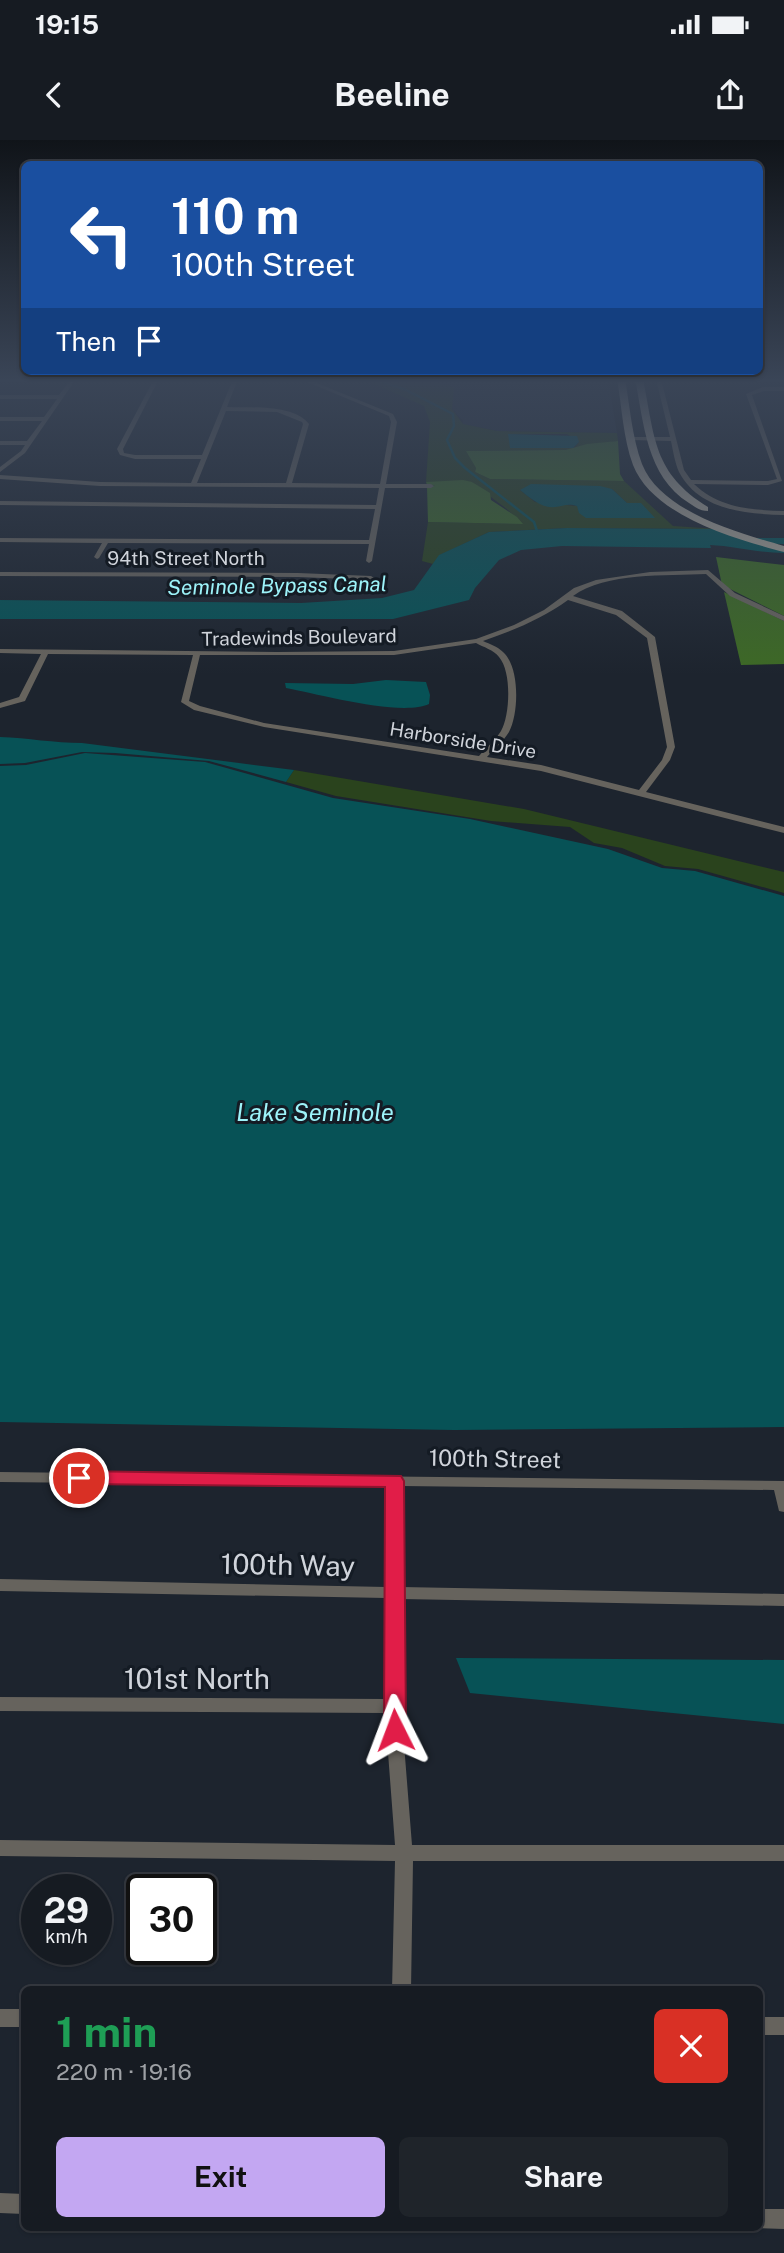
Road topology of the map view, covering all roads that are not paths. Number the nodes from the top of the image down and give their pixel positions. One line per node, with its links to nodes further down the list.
1 (9, 478): 10 (street)
2 (196, 478): 10 (street)
3 (290, 478): 11 (street)
4 (383, 478): 12 (street)
5 (646, 478): 21 (main road)
6 (665, 478): 18 (main road)
7 (685, 478): 9 (street)
8 (779, 478): 9 (street)
9 (688, 482): 16 (street)
10 (193, 485): 11 (street)
11 (288, 485): 12 (street)
12 (381, 486): 13 (street); 15 (street)
13 (431, 486)
14 (0, 503): 15 (street)
15 (380, 508): 20 (street)
16 (784, 513)
17 (0, 540): 19 (street)
18 (784, 540)
19 (106, 541): 20 (street); 22 (street)
20 (371, 542): 23 (street)
21 (784, 549)
22 (97, 557)
23 (369, 561)
24 (0, 574): 25 (street, 94th Street North)
25 (371, 578)
26 (567, 597): 27 (street, Tradewinds Boulevard); 28 (street, Tradewinds Boulevard); 34 (street)
27 (784, 619)
28 (477, 640): 31 (street, Tradewinds Boulevard); 33 (street)
29 (0, 651): 30 (street, Tradewinds Boulevard)
30 (46, 651): 31 (street, Tradewinds Boulevard); 32 (street)
31 (197, 653): 33 (street, Harborside Drive)
32 (0, 706)
33 (482, 757): 34 (street, Harborside Drive)
34 (641, 793): 35 (street, Harborside Drive)
35 (784, 830)
36 (0, 1477): 37 (street, 100th Street)
37 (394, 1481): 38 (street, 100th Street); 40 (street)
38 (784, 1507)
39 (0, 1585): 40 (street, 100th Way)
40 (394, 1594): 41 (street, 100th Way); 43 (street)
41 (784, 1600)
42 (0, 1704): 43 (street, 101st North)
43 (393, 1706): 45 (street)
44 (0, 1848): 45 (street)
45 (404, 1853): 46 (street); 47 (street)
46 (784, 1853)
47 (401, 1986)
48 (0, 2018): 49 (street)
49 (21, 2018)
50 (763, 2026): 51 (street)
51 (784, 2026)
52 (0, 2203): 53 (street)
53 (21, 2204)
54 (763, 2219): 55 (street)
55 (784, 2219)

